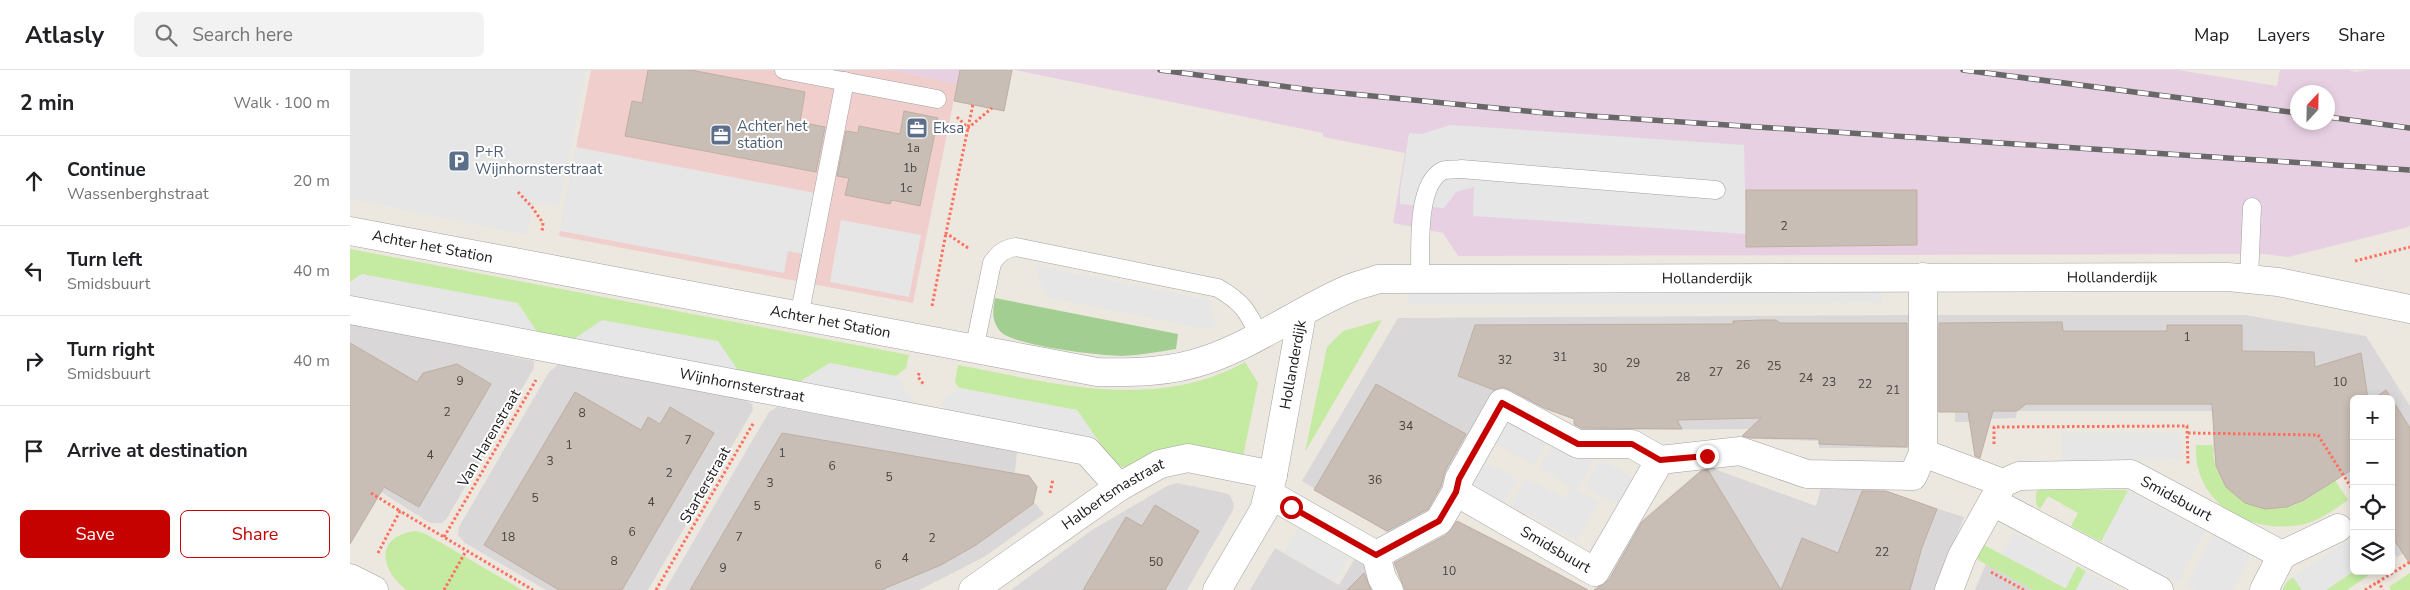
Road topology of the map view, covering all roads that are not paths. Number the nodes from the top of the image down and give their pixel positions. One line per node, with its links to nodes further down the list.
1 (784, 70): 2 (lane)
2 (845, 81): 3 (lane); 13 (lane)
3 (937, 99)
4 (1716, 190): 8 (lane)
5 (2252, 207): 9 (lane)
6 (350, 231): 13 (street, Achter het Station)
7 (1923, 277): 8 (street, Hollanderdijk); 9 (street, Hollanderdijk); 16 (street)
8 (1420, 279): 12 (street, Hollanderdijk)
9 (2249, 279): 10 (street, Hollanderdijk)
10 (2410, 309)
11 (350, 310): 19 (street, Wijnhornsterstraat)
12 (1302, 314): 14 (street, Achter het Station); 18 (street, Hollanderdijk)
13 (800, 317): 15 (street, Achter het Station)
14 (1259, 336): 15 (street, Achter het Station); 15 (lane)
15 (974, 350)
16 (1923, 453): 17 (street); 21 (street)
17 (1660, 460): 20 (street); 20 (street, Smidsbuurt)
18 (1271, 484): 19 (street, Halbertsmastraat); 23 (street, Halbertsmastraat); 26 (street, Hollanderdijk)
19 (1119, 487): 25 (street, Halbertsmastraat)
20 (1456, 492): 23 (street)
21 (1998, 492): 24 (street, Smidsbuurt); 28 (street); 29 (street)
22 (2338, 528): 24 (street)
23 (1376, 555): 27 (street)
24 (2282, 555): 30 (street)
25 (973, 590)
26 (1217, 590)
27 (1388, 590)
28 (1948, 590)
29 (2158, 590)
30 (2264, 590)

